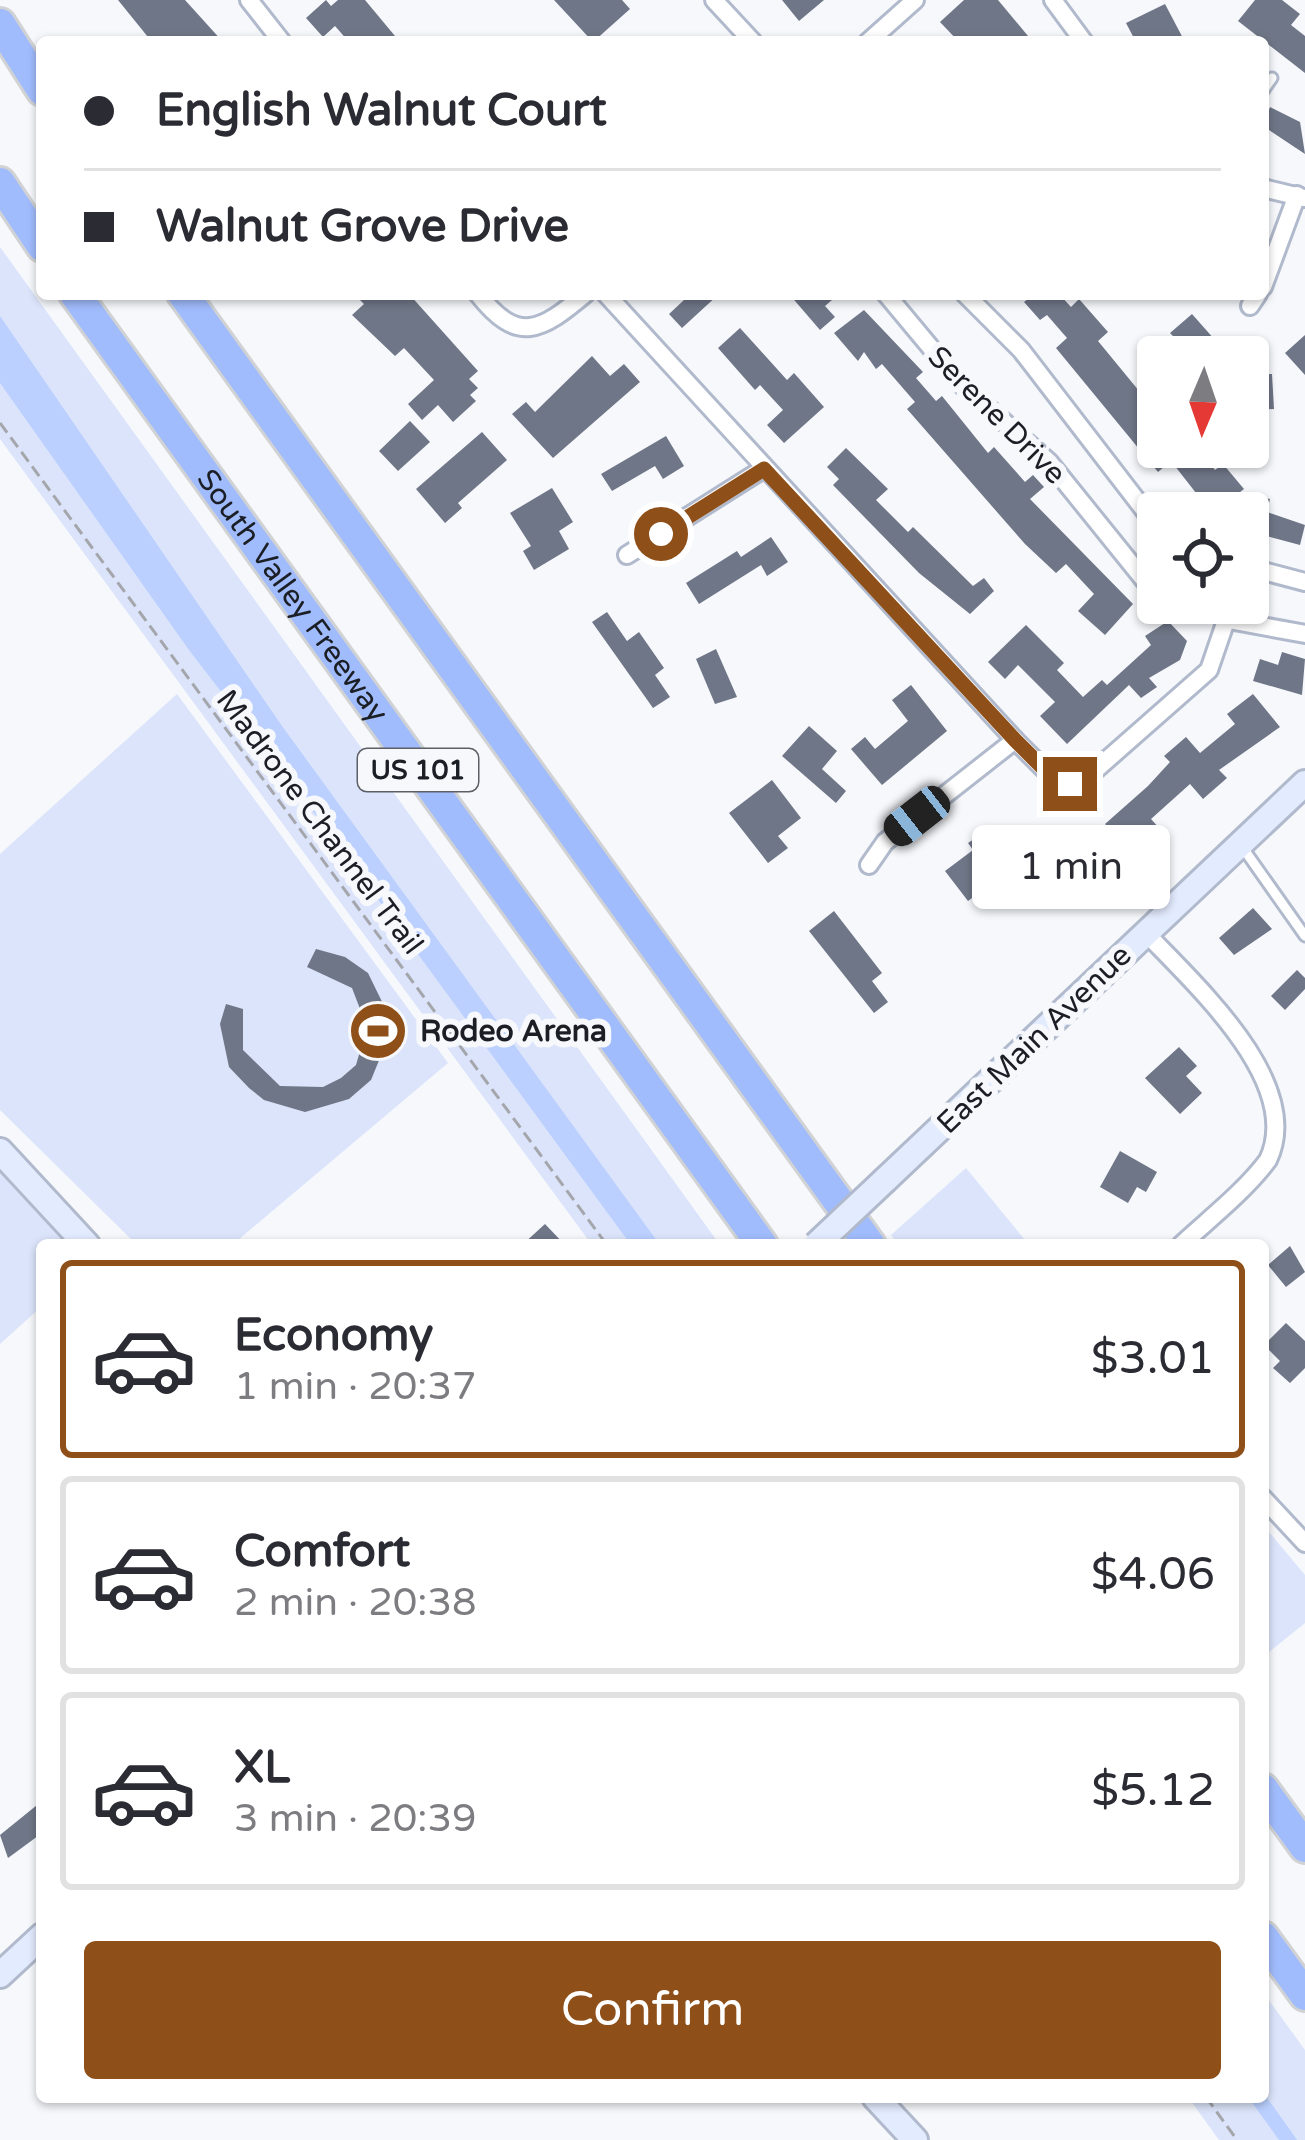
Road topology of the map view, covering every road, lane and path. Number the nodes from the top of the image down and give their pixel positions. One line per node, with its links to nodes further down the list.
1 (249, 0): 6 (street)
2 (714, 0): 7 (street)
3 (915, 0): 8 (street)
4 (1064, 4): 9 (street)
5 (0, 24): 11 (highway)
6 (277, 36)
7 (747, 36)
8 (875, 36)
9 (1081, 36)
10 (1272, 78): 12 (lane)
11 (36, 81)
12 (1269, 82)
13 (0, 183): 16 (highway)
14 (1269, 189): 15 (street)
15 (1301, 196): 17 (street)
16 (36, 237)
17 (1269, 269)
18 (79, 300): 44 (highway, South Valley Freeway / US 101)
19 (187, 300): 46 (highway, US 101)
20 (483, 300): 21 (street)
21 (578, 300)
22 (611, 300): 26 (street)
23 (891, 300): 30 (street, Serene Drive)
24 (971, 300): 27 (street, Serene Drive)
25 (0, 423): 43 (path, Madrone Channel Trail)
26 (764, 469): 28 (street); 35 (street)
27 (1137, 500)
28 (627, 555)
29 (1269, 569): 31 (street)
30 (1137, 571)
31 (1305, 582)
32 (1269, 622): 34 (street)
33 (1226, 624): 35 (street)
34 (1305, 634)
35 (1015, 740): 38 (street)
36 (1305, 783): 37 (street, East Main Avenue)
37 (1240, 844): 39 (street, East Main Avenue); 40 (lane)
38 (869, 865)
39 (1146, 933): 45 (street, East Main Avenue, bridge); 47 (street)
40 (1305, 936)
41 (0, 1150): 42 (street)
42 (82, 1239)
43 (603, 1239)
44 (758, 1239)
45 (822, 1239)
46 (866, 1239)
47 (1187, 1239)
48 (1269, 1504): 49 (street)
49 (1305, 1543)
50 (1269, 1797): 51 (highway)
51 (1305, 1847)
52 (36, 1942): 54 (street)
53 (1269, 1945): 55 (highway)
54 (0, 1975)
55 (1305, 1995)
56 (881, 2103): 58 (street)
57 (1210, 2103): 59 (path)
58 (915, 2140)
59 (1237, 2140)

